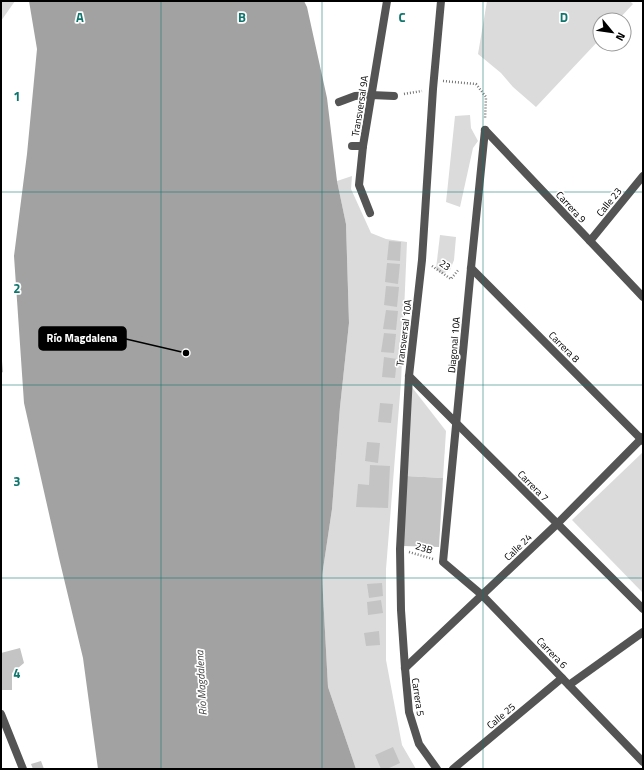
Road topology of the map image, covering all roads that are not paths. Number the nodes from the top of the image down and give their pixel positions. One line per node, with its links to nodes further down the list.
1 (387, 1): 3 (street, Transversal 9A)
2 (441, 1): 14 (street, Transversal 10A)
3 (372, 95): 4 (street); 5 (street); 8 (street, Transversal 9A)
4 (394, 96)
5 (339, 102)
6 (485, 130): 11 (street, Carrera 9); 12 (street, Diagonal 10A)
7 (352, 146): 8 (street)
8 (363, 146): 10 (street, Transversal 9A)
9 (643, 176): 11 (street, Calle 23)
10 (370, 212)
11 (590, 241): 13 (street, Carrera 9)
12 (471, 268): 15 (street, Diagonal 10A); 16 (street, Carrera 8)
13 (643, 298)
14 (409, 376): 15 (street, Carrera 7); 22 (street, Transversal 10A)
15 (457, 424): 17 (street, Carrera 7); 18 (street, Diagonal 10A)
16 (642, 439): 17 (street, Calle 24)
17 (557, 524): 19 (street, Calle 24); 20 (street, Carrera 7)
18 (443, 562): 19 (street, Carrera 6)
19 (482, 595): 22 (street, Calle 24); 23 (street, Carrera 6)
20 (643, 609)
21 (643, 632): 24 (street)
22 (405, 668): 28 (street, Carrera 5)
23 (562, 678): 24 (street, Carrera 6); 29 (street, Calle 25)
24 (569, 685): 26 (street, Carrera 6)
25 (1, 714): 27 (street)
26 (643, 762)
27 (23, 769)
28 (436, 769)
29 (453, 769)

